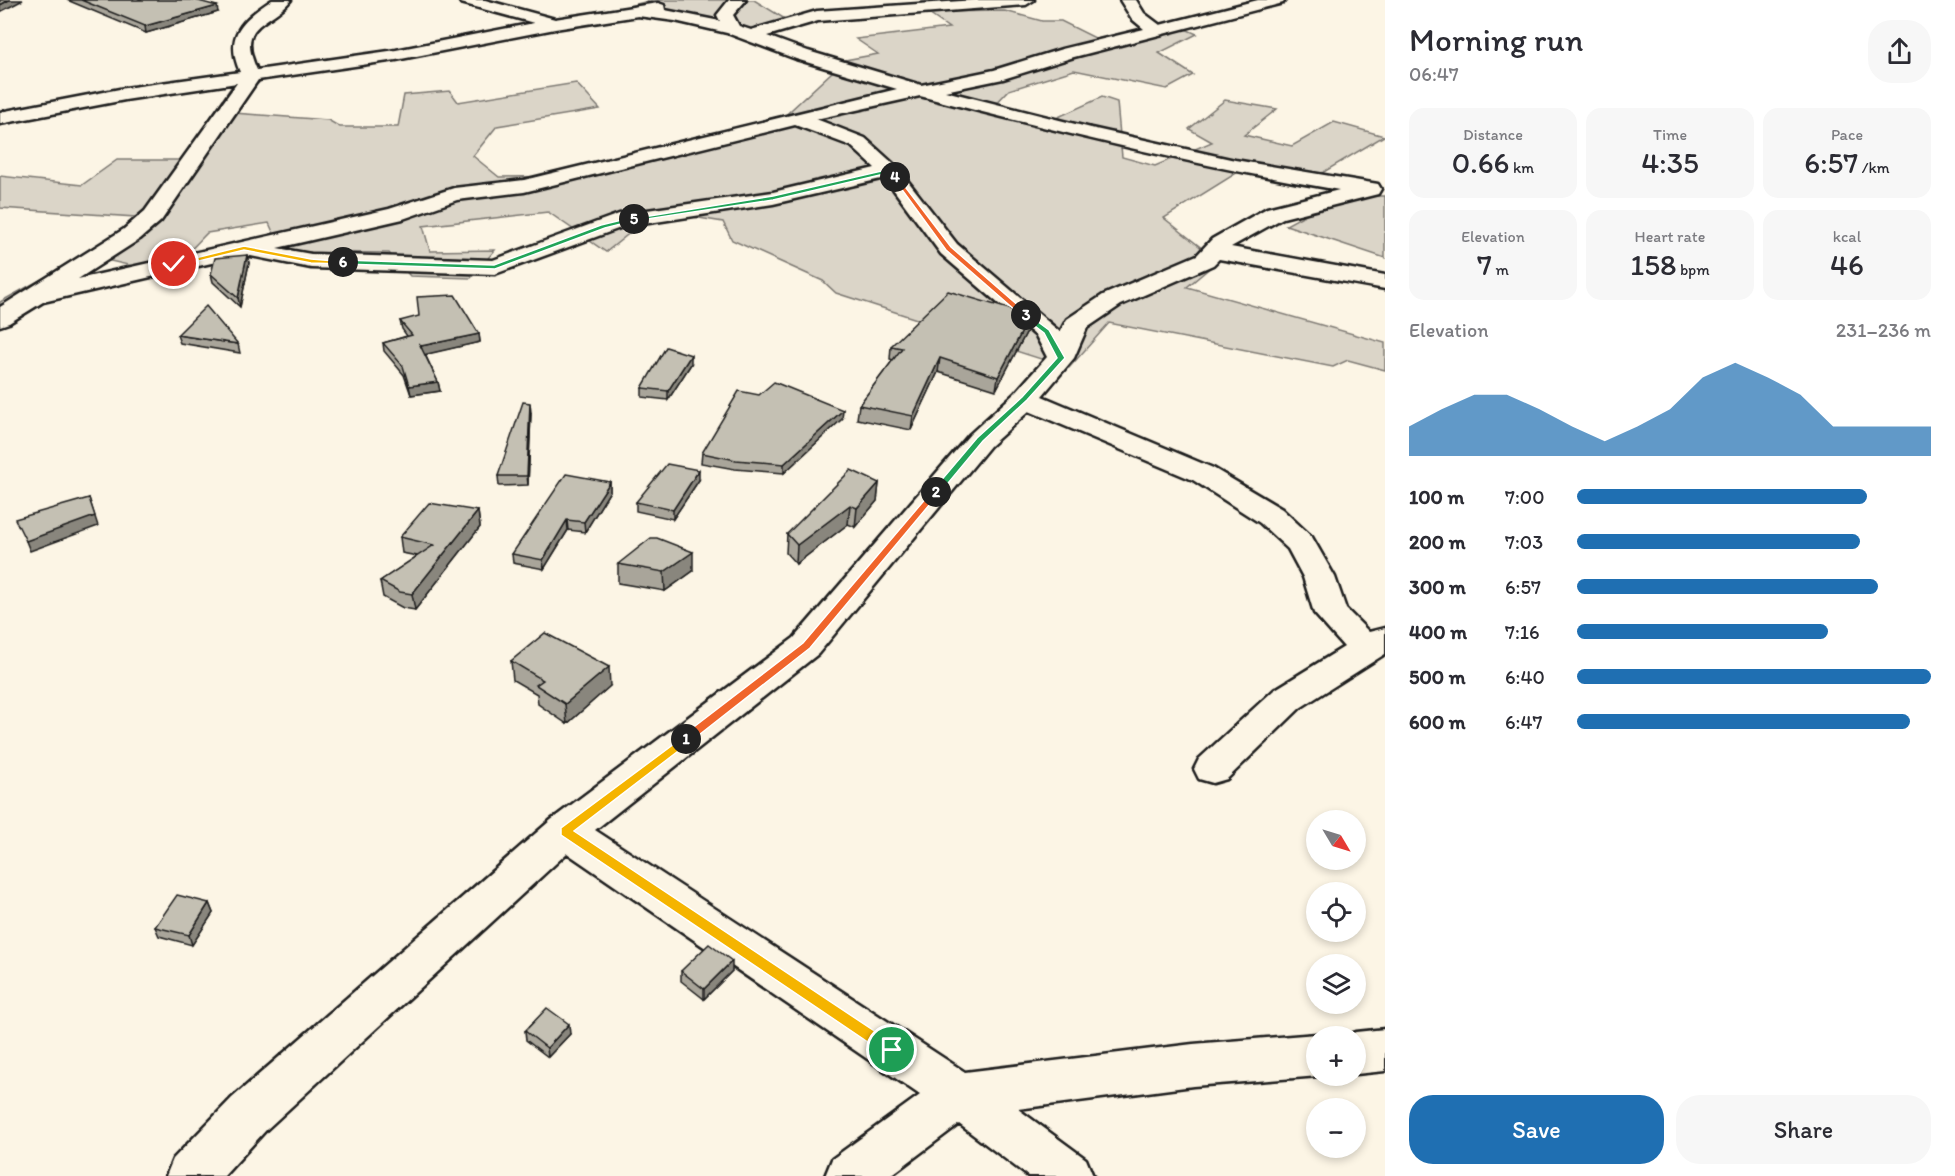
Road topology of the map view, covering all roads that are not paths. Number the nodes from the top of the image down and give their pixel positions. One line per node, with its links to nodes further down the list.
1 (283, 0): 12 (street)
2 (467, 0): 9 (street)
3 (738, 0): 11 (street)
4 (1026, 0): 11 (street)
5 (1128, 0): 10 (street)
6 (1277, 0): 10 (street)
7 (691, 3): 8 (street)
8 (637, 11): 9 (street); 11 (street)
9 (555, 24): 12 (street)
10 (1158, 31): 13 (street)
11 (741, 33): 13 (street)
12 (251, 77): 14 (street); 21 (street)
13 (923, 91): 15 (street); 17 (street)
14 (0, 118)
15 (797, 118): 16 (street); 18 (street)
16 (890, 171): 18 (street); 23 (street)
17 (1377, 190): 19 (street)
18 (244, 248): 21 (street)
19 (1214, 250): 20 (street); 23 (street)
20 (1385, 282)
21 (35, 296): 22 (street)
22 (0, 318)
23 (1061, 358): 24 (street)
24 (1024, 399): 25 (street); 27 (street)
25 (1375, 644): 26 (street)
26 (1213, 769)
27 (565, 831): 31 (street); 32 (street)
28 (1385, 1050): 29 (street)
29 (1366, 1052)
30 (1306, 1056): 31 (street)
31 (959, 1095): 33 (street); 34 (street)
32 (191, 1176)
33 (849, 1176)
34 (1068, 1176)

